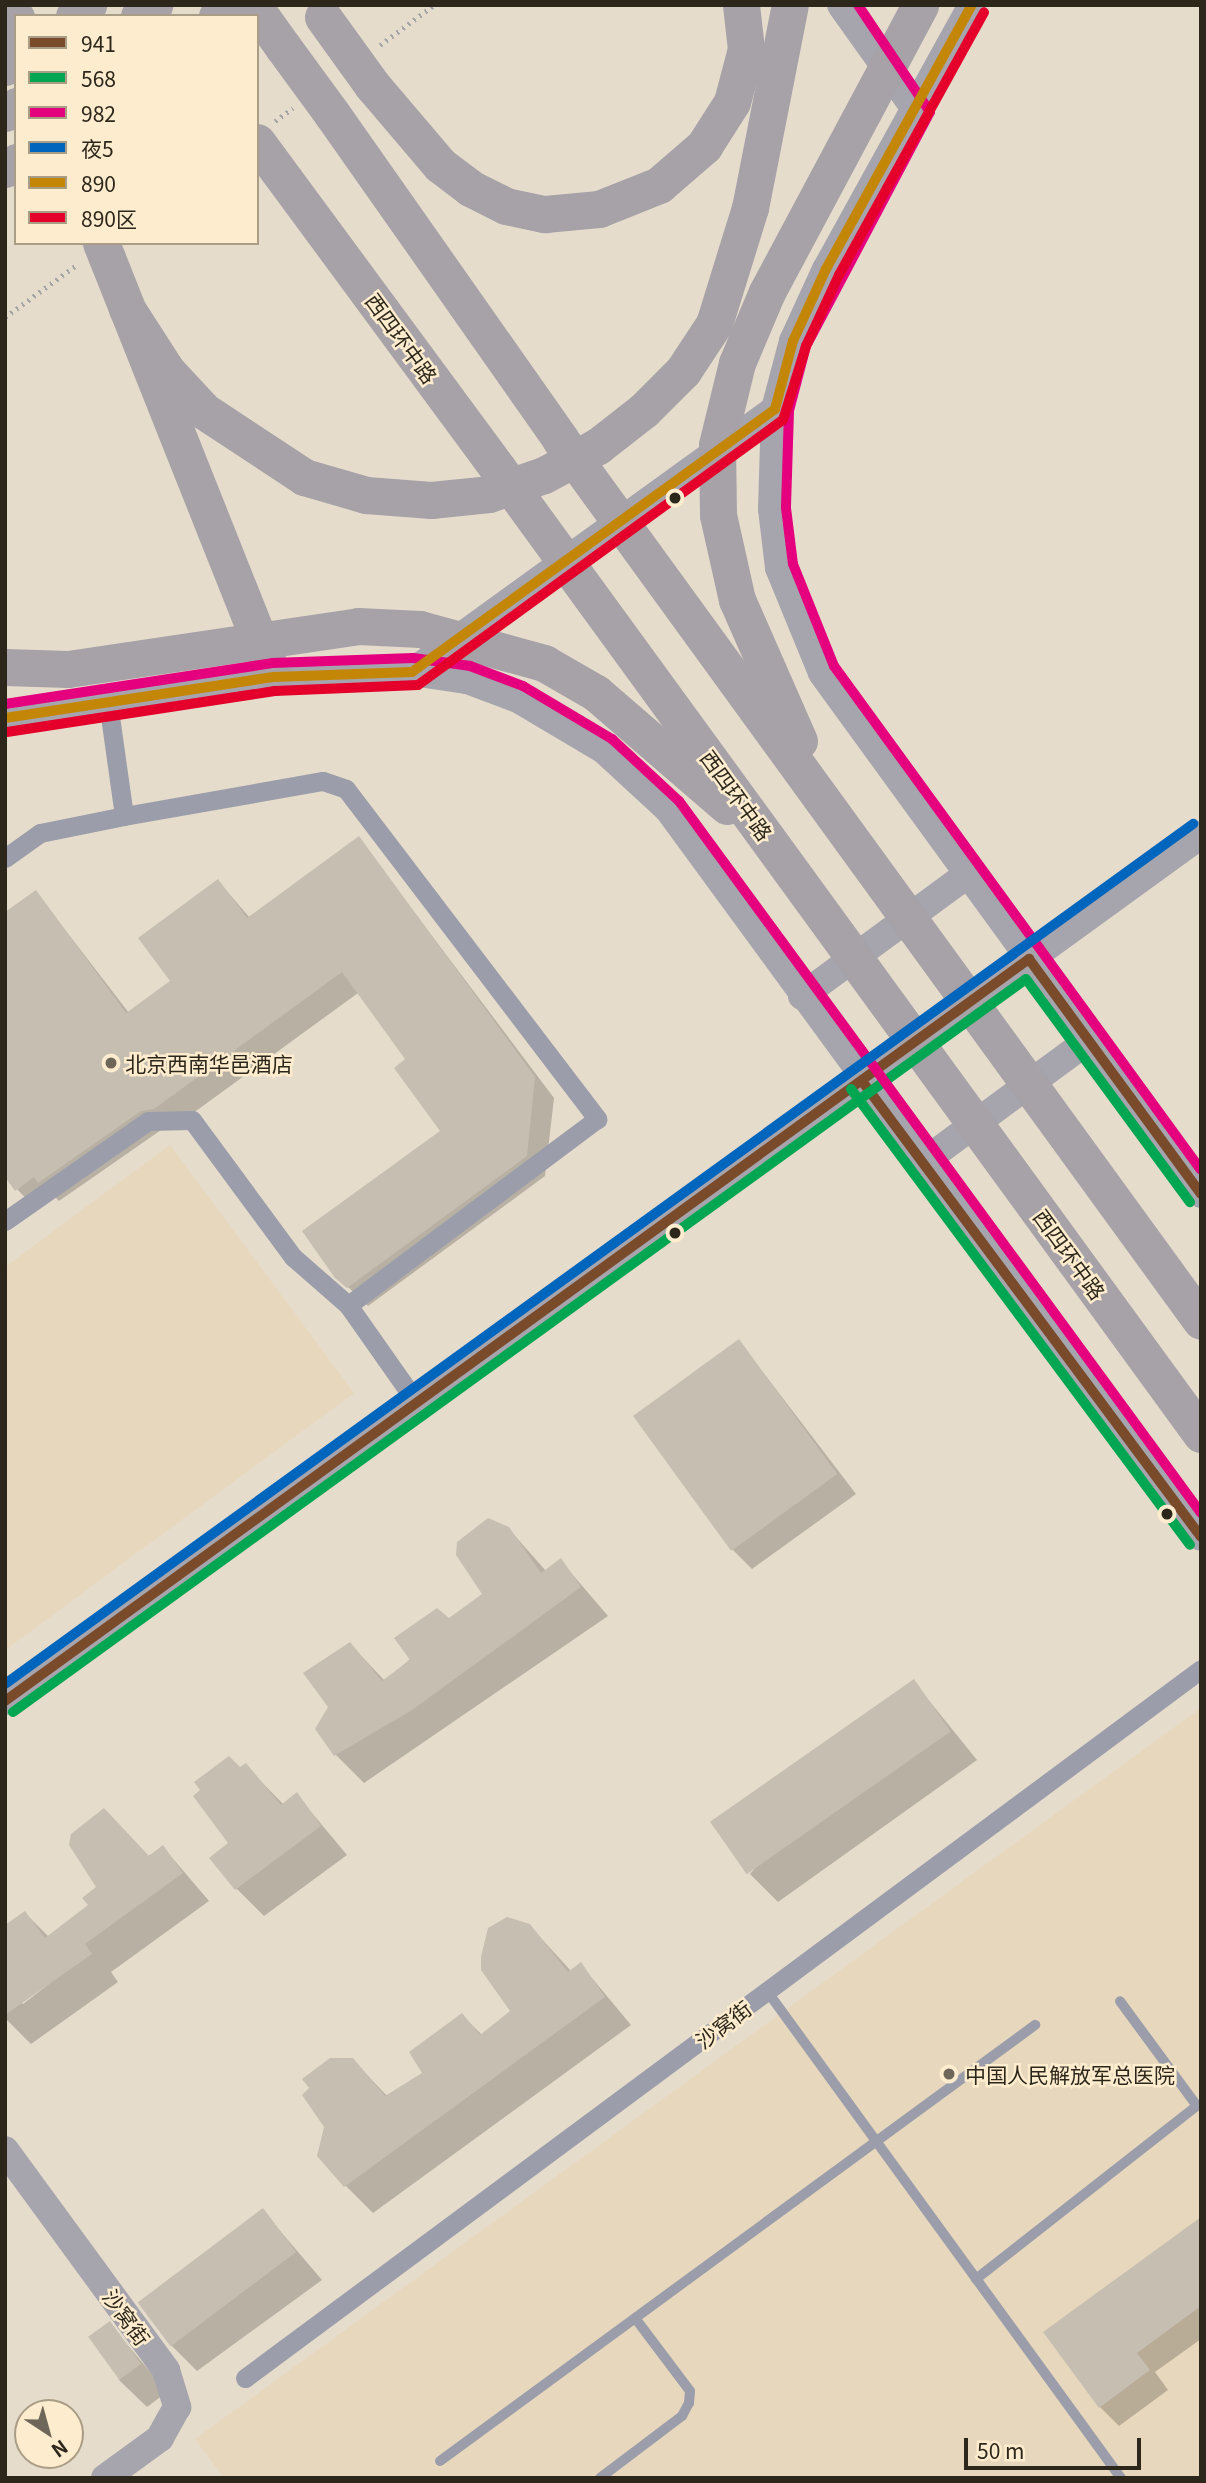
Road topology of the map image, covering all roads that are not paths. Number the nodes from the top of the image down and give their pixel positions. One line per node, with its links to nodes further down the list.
1 (253, 5): 22 (highway, bridge)
2 (741, 5): 8 (highway, bridge)
3 (790, 5): 13 (highway)
4 (841, 5): 9 (street)
5 (891, 5): 10 (highway, bridge)
6 (920, 5): 10 (highway, bridge)
7 (972, 5): 9 (street)
8 (319, 11)
9 (916, 110): 14 (street)
10 (849, 138): 22 (highway, bridge)
11 (263, 151): 25 (highway, 西四环中路, bridge)
12 (98, 253): 13 (highway)
13 (127, 309): 18 (highway)
14 (775, 409): 17 (street); 27 (street)
15 (5, 667): 16 (highway, bridge)
16 (68, 669): 19 (highway, bridge); 25 (highway, bridge)
17 (412, 672): 18 (street); 29 (street)
18 (274, 677): 20 (street)
19 (5, 680)
20 (108, 702): 21 (street); 23 (street)
21 (5, 719)
22 (827, 807): 36 (highway, bridge)
23 (124, 816): 26 (street); 35 (street)
24 (1201, 835): 28 (street)
25 (776, 848): 38 (highway, 西四环中路, bridge)
26 (5, 858)
27 (967, 876): 28 (street); 29 (street)
28 (1029, 959): 30 (street); 31 (street)
29 (802, 996): 31 (street)
30 (1089, 1040): 32 (street); 33 (street)
31 (862, 1081): 32 (street); 37 (street)
32 (922, 1163): 39 (street)
33 (1201, 1194)
34 (5, 1221): 35 (street)
35 (348, 1305): 37 (street)
36 (1201, 1321)
37 (417, 1403): 41 (street)
38 (1201, 1434)
39 (1201, 1538)
40 (1201, 1669): 42 (street, 沙窝街)
41 (5, 1701)
42 (767, 1991): 45 (lane); 49 (street, 沙窝街)
43 (1121, 2001): 47 (lane)
44 (1035, 2025): 45 (lane)
45 (875, 2140): 47 (lane); 48 (lane)
46 (5, 2150): 51 (street, 沙窝街)
47 (976, 2279): 53 (lane)
48 (635, 2318): 50 (lane); 52 (lane)
49 (245, 2378)
50 (440, 2461)
51 (105, 2478)
52 (600, 2478)
53 (1121, 2478)

